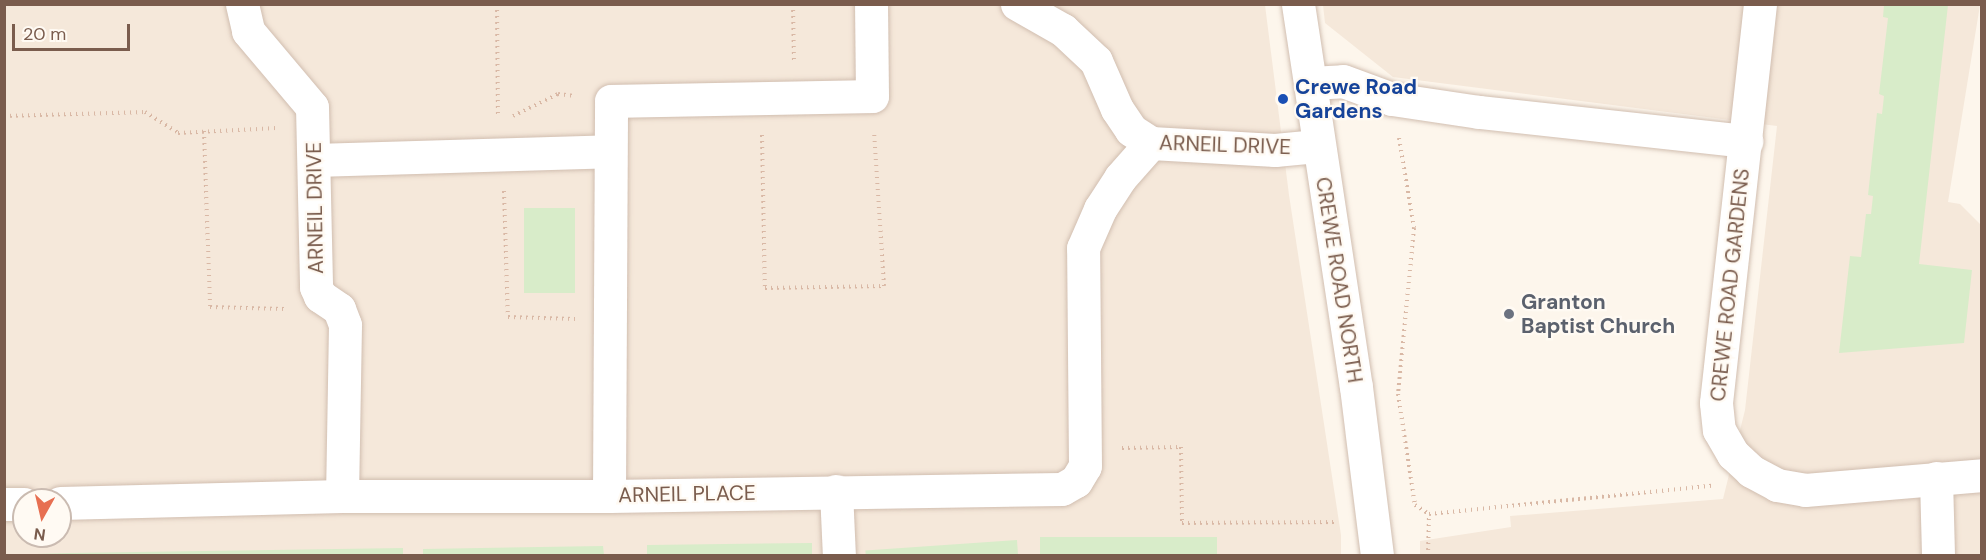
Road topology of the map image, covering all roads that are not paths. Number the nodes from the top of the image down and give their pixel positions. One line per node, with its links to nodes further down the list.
1 (242, 4): 11 (street, ARNEIL DRIVE)
2 (871, 4): 10 (street, ARNEIL PLACE)
3 (1017, 4): 8 (street, ARNEIL DRIVE)
4 (1298, 4): 6 (street, CREWE ROAD NORTH)
5 (1760, 4): 7 (street, CREWE ROAD GARDENS)
6 (1310, 83): 7 (street, CREWE ROAD GARDENS); 9 (street, CREWE ROAD NORTH)
7 (1746, 141): 13 (street, CREWE ROAD GARDENS)
8 (1150, 143): 9 (street, ARNEIL DRIVE); 14 (street, ARNEIL PLACE)
9 (1317, 146): 19 (street, CREWE ROAD NORTH)
10 (610, 151): 11 (street); 16 (street, ARNEIL PLACE)
11 (314, 160): 15 (street, ARNEIL DRIVE)
12 (1982, 475): 13 (street, CREWE ROAD GARDENS)
13 (1936, 478): 20 (street)
14 (836, 491): 16 (street, ARNEIL PLACE); 18 (street)
15 (342, 496): 16 (street); 17 (street)
16 (609, 496)
17 (72, 503)
18 (839, 555)
19 (1377, 555)
20 (1938, 555)

